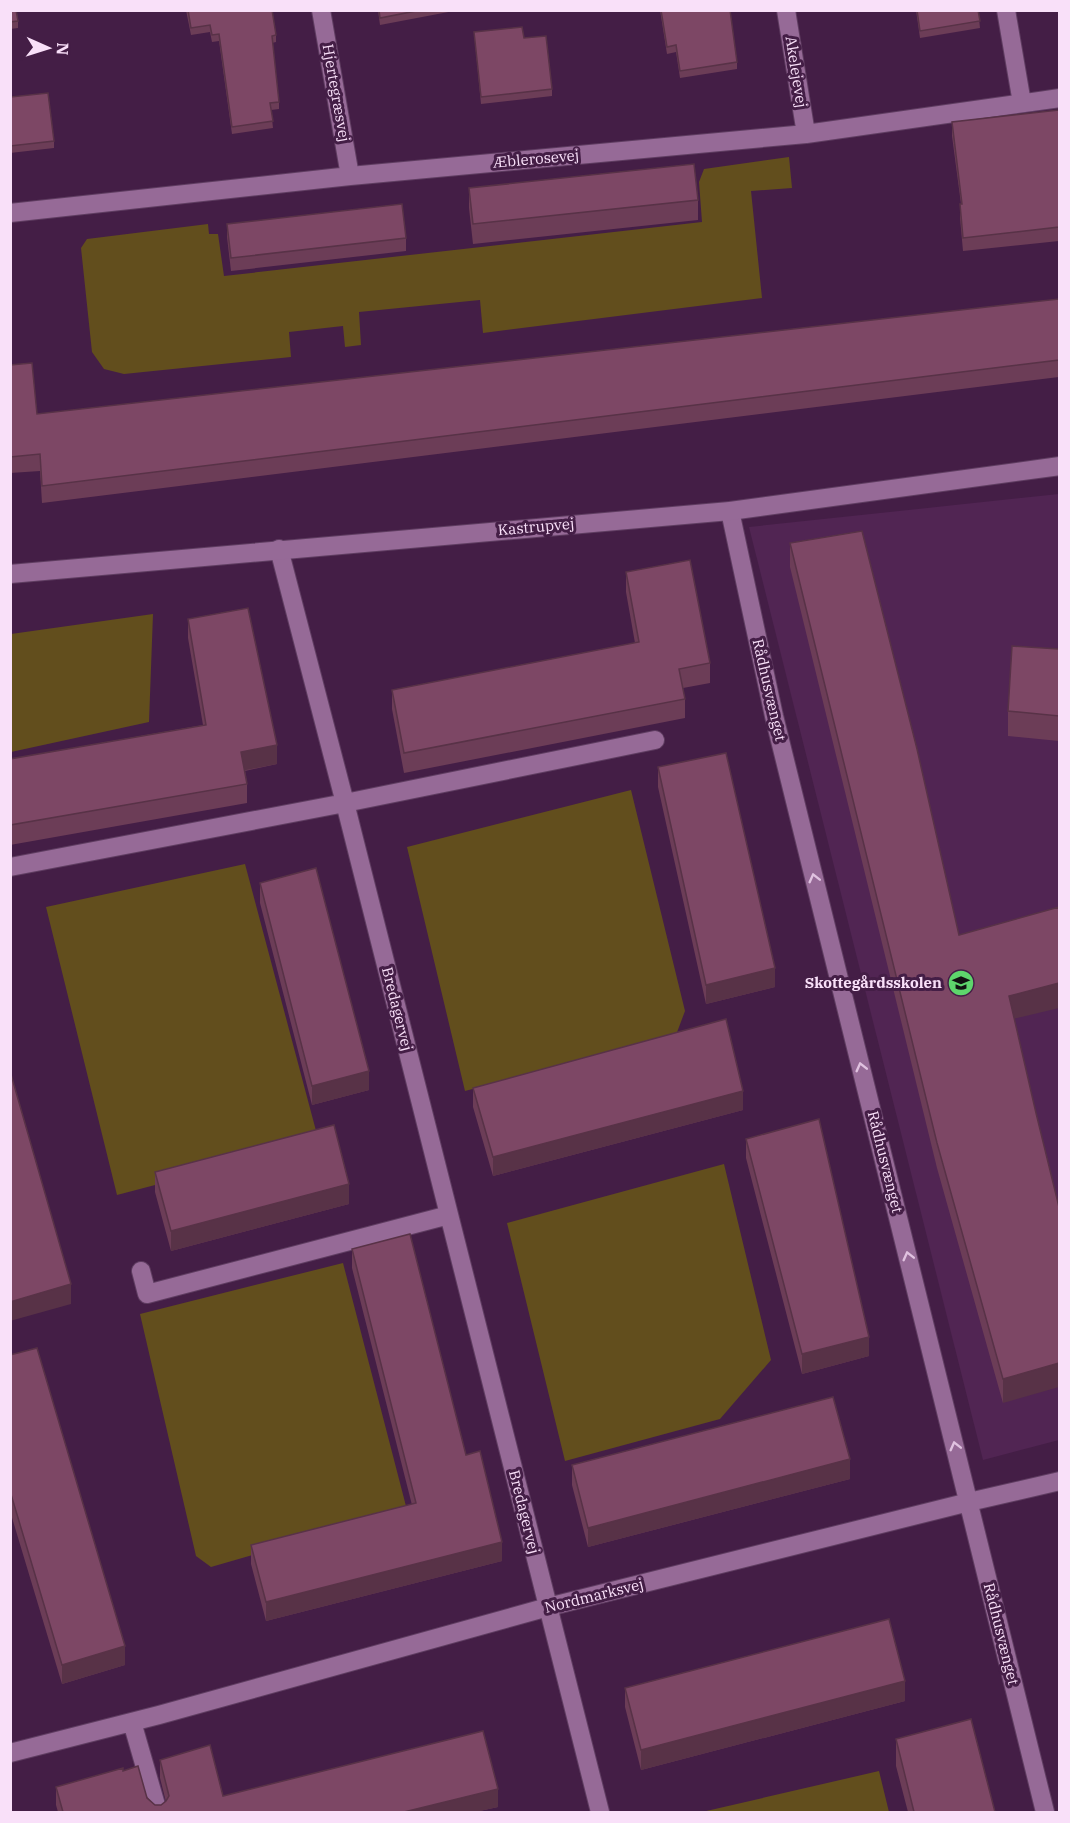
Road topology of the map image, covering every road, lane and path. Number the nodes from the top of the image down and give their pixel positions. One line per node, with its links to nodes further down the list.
1 (321, 10): 7 (street, Hjertegræsvej)
2 (786, 10): 6 (street, Akelejevej)
3 (1006, 10): 5 (street)
4 (1059, 98): 5 (street, Æblerosevej)
5 (1022, 103): 6 (street, Æblerosevej)
6 (806, 134): 7 (street, Æblerosevej)
7 (350, 176): 8 (street, Æblerosevej)
8 (10, 213)
9 (1059, 466): 10 (street, Kastrupvej)
10 (730, 511): 11 (street, Kastrupvej); 19 (street, Rådhusvænget, one-way to 10)
11 (279, 549): 12 (street, Kastrupvej); 14 (street, Bredagervej)
12 (10, 574)
13 (655, 740): 14 (street)
14 (345, 803): 15 (street); 16 (street, Bredagervej)
15 (10, 867)
16 (449, 1215): 17 (street); 20 (street, Bredagervej)
17 (141, 1271)
18 (1059, 1481): 19 (street, Nordmarksvej)
19 (969, 1502): 20 (street, Nordmarksvej); 25 (street, Rådhusvænget)
20 (548, 1607): 21 (street, Nordmarksvej); 23 (street, Bredagervej)
21 (132, 1722): 22 (street, Nordmarksvej); 24 (street)
22 (10, 1753)
23 (594, 1811)
24 (158, 1812)
25 (1045, 1812)

